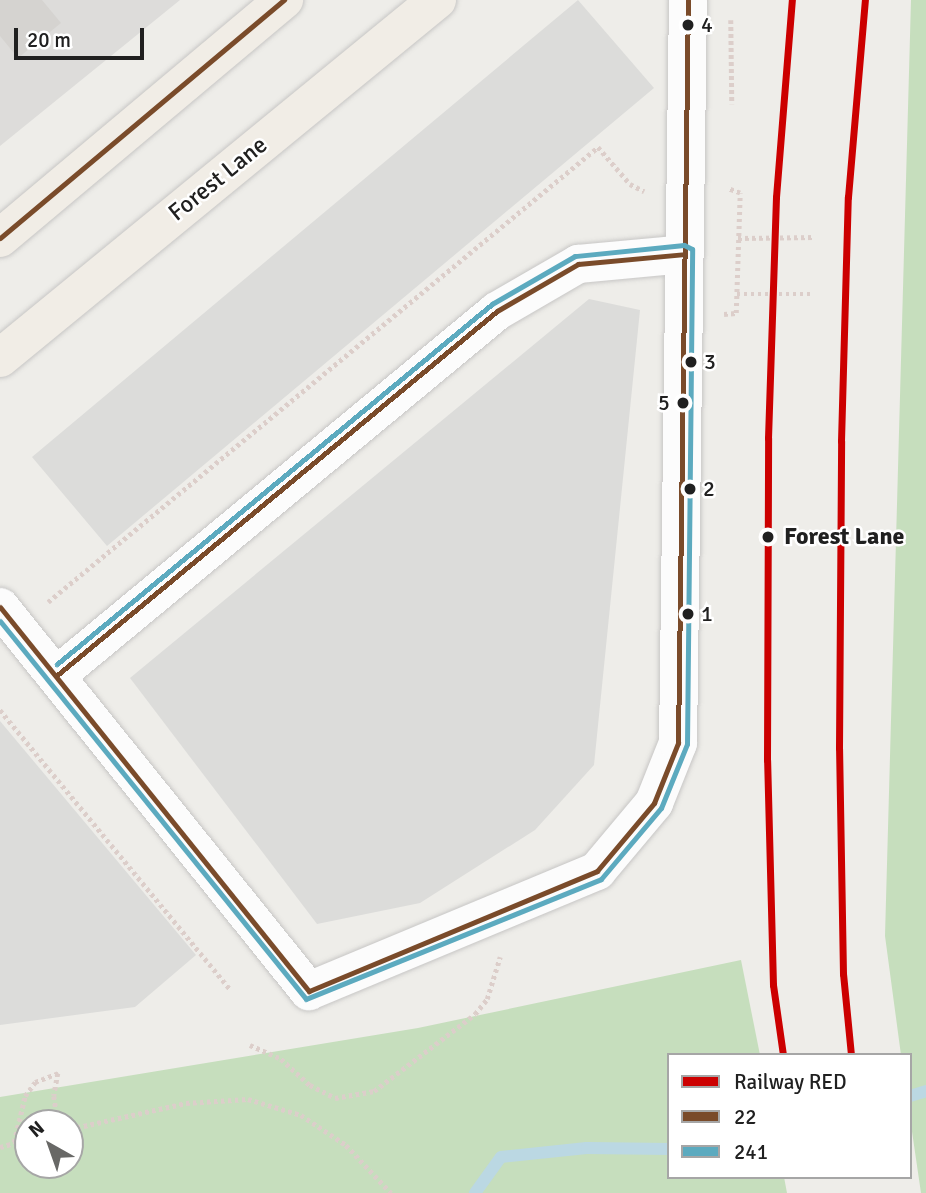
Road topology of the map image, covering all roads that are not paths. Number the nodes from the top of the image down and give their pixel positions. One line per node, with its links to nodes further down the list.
1 (284, 0): 4 (main road)
2 (437, 0): 6 (main road, Forest Lane)
3 (688, 0): 5 (lane)
4 (0, 238)
5 (685, 254): 8 (lane); 8 (lane)
6 (0, 358)
7 (7, 616): 8 (lane)
8 (56, 676)

